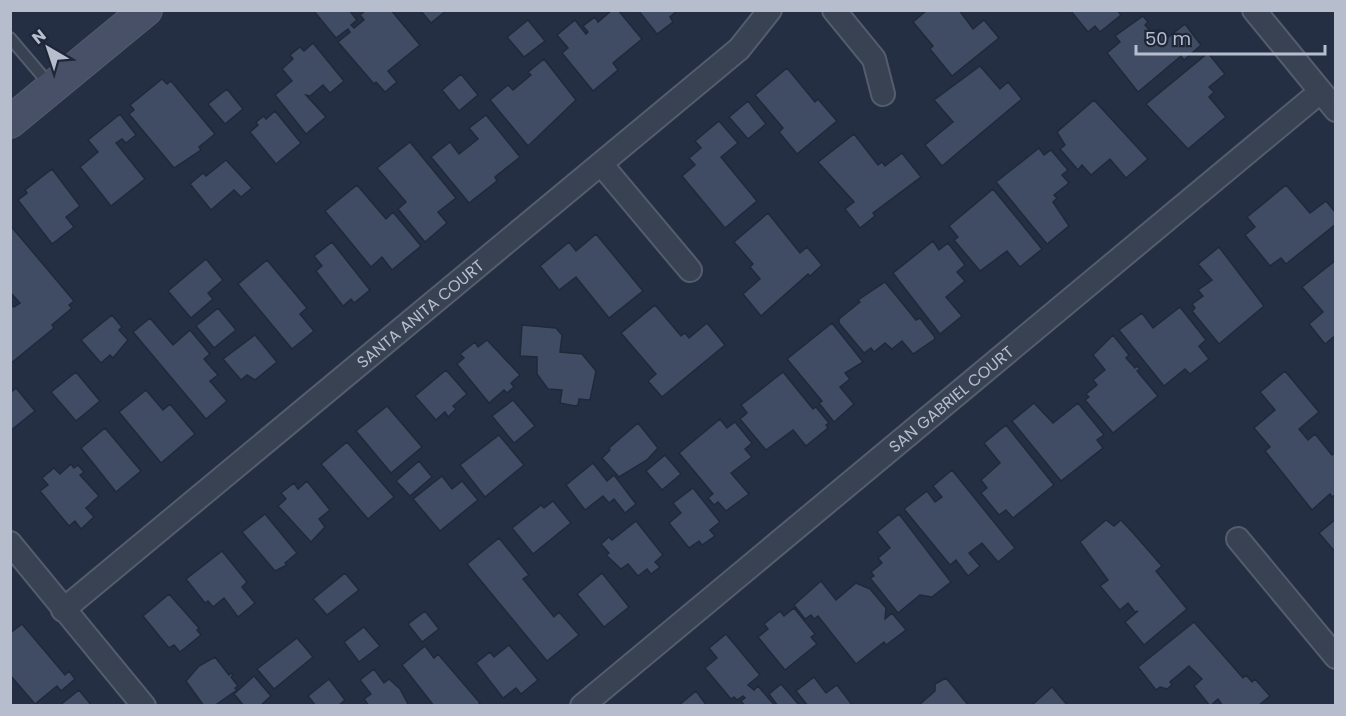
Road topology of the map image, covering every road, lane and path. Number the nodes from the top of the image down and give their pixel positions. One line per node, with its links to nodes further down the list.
1 (146, 10): 6 (street)
2 (770, 10): 11 (street, SANTA ANITA COURT)
3 (834, 10): 8 (street)
4 (1254, 10): 7 (street)
5 (10, 38): 6 (lane)
6 (52, 87): 10 (street)
7 (1320, 92): 9 (street); 18 (street, SAN GABRIEL COURT)
8 (883, 94)
9 (1335, 110)
10 (10, 122)
11 (600, 164): 12 (street); 15 (street, SANTA ANITA COURT)
12 (690, 270)
13 (1238, 539): 16 (street)
14 (14, 554): 15 (street)
15 (63, 610): 17 (street)
16 (1335, 657)
17 (144, 705)
18 (582, 705)

